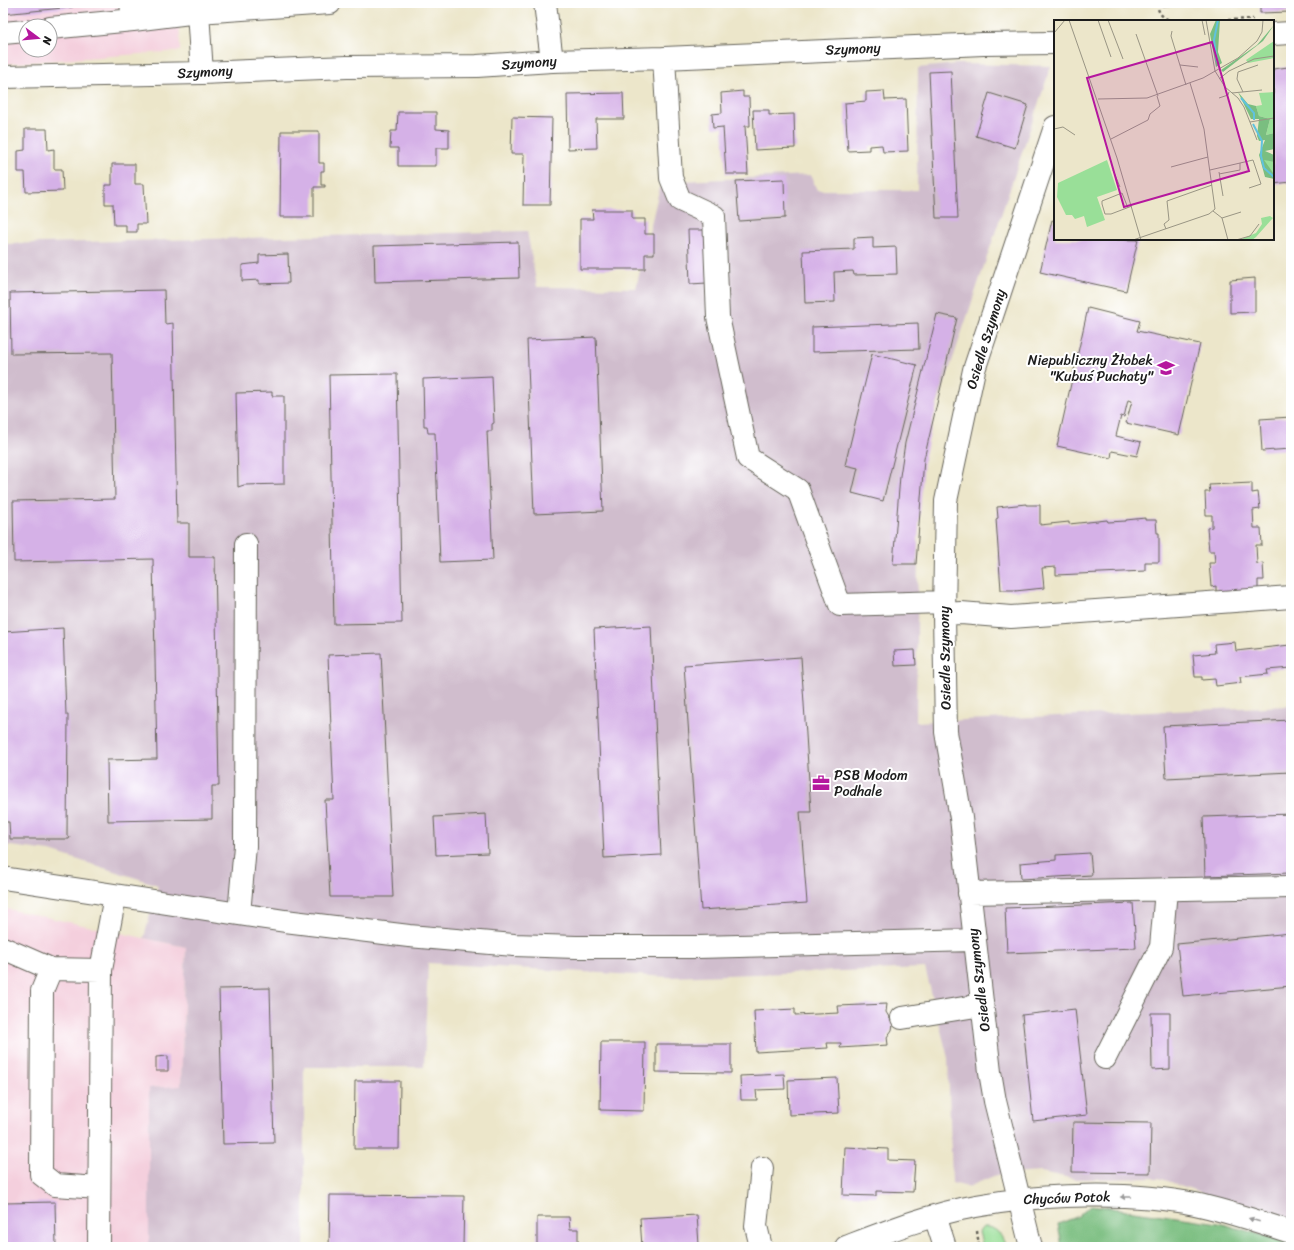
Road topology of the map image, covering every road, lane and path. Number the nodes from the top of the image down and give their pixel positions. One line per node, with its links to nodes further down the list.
1 (330, 3): 5 (street)
2 (545, 3): 14 (street)
3 (1157, 3): 6 (path)
4 (132, 12): 5 (street); 7 (street)
5 (198, 12): 15 (street)
6 (1166, 20)
7 (58, 26)
8 (1274, 28): 11 (street)
9 (18, 32): 10 (street)
10 (3, 33)
11 (1291, 33)
12 (1054, 43): 13 (street, Szymony)
13 (664, 58): 14 (street, Szymony); 20 (street)
14 (552, 61): 15 (street, Szymony)
15 (202, 73): 16 (street, Szymony)
16 (3, 77)
17 (1054, 130): 20 (street, Osiedle Szymony)
18 (246, 544): 26 (street)
19 (1291, 597): 20 (street)
20 (944, 608): 24 (street, Osiedle Szymony)
21 (3, 878): 25 (street)
22 (1291, 887): 23 (street)
23 (1166, 890): 24 (street); 33 (street)
24 (969, 893): 27 (street, Osiedle Szymony)
25 (115, 896): 26 (street); 30 (street)
26 (239, 914): 27 (street)
27 (974, 940): 31 (street, Osiedle Szymony)
28 (3, 948): 29 (street)
29 (51, 969): 30 (street); 35 (street)
30 (101, 970): 35 (street)
31 (982, 1005): 32 (street); 36 (street, Osiedle Szymony)
32 (902, 1018)
33 (1105, 1058)
34 (762, 1168): 41 (street)
35 (99, 1188): 40 (street)
36 (1019, 1200): 37 (street, Chyców Potok); 39 (street, Chyców Potok, one-way to 36); 45 (street, Osiedle Szymony)
37 (935, 1216): 42 (street, Chyców Potok); 43 (street)
38 (977, 1228): 44 (path)
39 (1291, 1232)
40 (99, 1247)
41 (761, 1247)
42 (846, 1247)
43 (945, 1247)
44 (980, 1247)
45 (1031, 1247)

